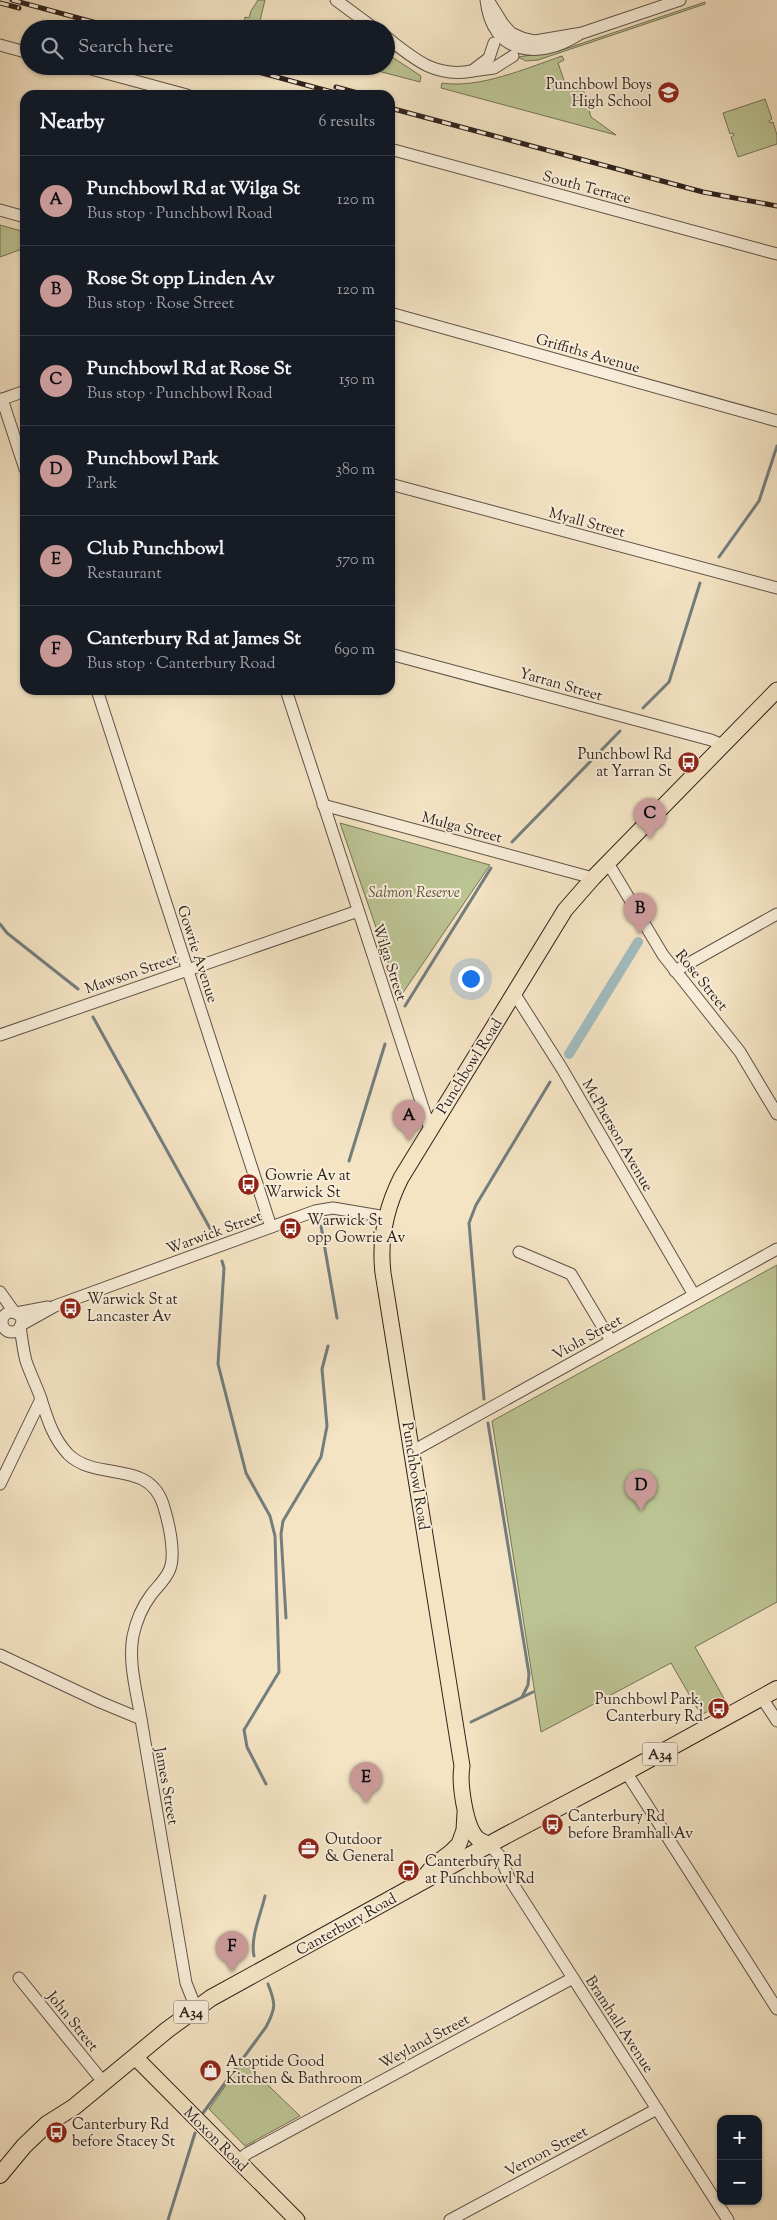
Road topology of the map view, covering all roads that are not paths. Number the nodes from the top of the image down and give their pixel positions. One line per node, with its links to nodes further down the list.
1 (336, 0): 4 (street)
2 (487, 0): 8 (street)
3 (678, 0): 8 (street)
4 (363, 20)
5 (395, 43): 10 (street)
6 (494, 43): 10 (street)
7 (0, 45): 9 (street)
8 (521, 48): 10 (street)
9 (20, 50)
10 (472, 72)
11 (114, 75): 12 (street)
12 (169, 90)
13 (395, 150): 16 (street, South Terrace)
14 (0, 210): 15 (street)
15 (20, 216)
16 (777, 254)
17 (395, 314): 20 (street, Griffiths Avenue)
18 (20, 393): 19 (street)
19 (1, 400): 21 (street)
20 (777, 421)
21 (20, 455)
22 (395, 485): 23 (street, Myall Street)
23 (777, 588)
24 (395, 655): 28 (street, Yarran Street)
25 (777, 690): 28 (main road, Punchbowl Road)
26 (99, 695): 34 (street, Gowrie Avenue)
27 (288, 695): 29 (street, Wilga Street)
28 (723, 745): 30 (main road, Punchbowl Road)
29 (323, 805): 31 (street, Mulga Street); 32 (street, Wilga Street)
30 (608, 863): 31 (main road, Punchbowl Road); 35 (street, Rose Street)
31 (593, 878): 36 (main road, Punchbowl Road)
32 (358, 911): 34 (street, Mawson Street); 40 (street, Wilga Street)
33 (777, 914): 35 (street)
34 (187, 969): 37 (street, Mawson Street); 42 (street, Gowrie Avenue)
35 (675, 971): 38 (street, Rose Street)
36 (514, 993): 40 (main road, Punchbowl Road); 46 (street, McPherson Avenue)
37 (0, 1035)
38 (774, 1102): 39 (street, Rose Street)
39 (777, 1114)
40 (430, 1129): 41 (main road, Punchbowl Road)
41 (386, 1217): 42 (street, Warwick Street); 55 (main road, Punchbowl Road)
42 (271, 1227): 48 (street, Warwick Street)
43 (777, 1249): 46 (street, Viola Street)
44 (519, 1252): 52 (street)
45 (0, 1292): 49 (street)
46 (694, 1295): 52 (street, Viola Street)
47 (0, 1298): 49 (street)
48 (55, 1306): 49 (street, Warwick Street); 50 (street, Warwick Street)
49 (8, 1316): 50 (street); 51 (street)
50 (21, 1326): 51 (street, Warwick Street); 53 (street)
51 (5, 1331): 53 (street)
52 (610, 1341): 55 (street, Viola Street)
53 (26, 1361): 54 (street, James Street)
54 (41, 1399): 56 (street); 60 (street, James Street)
55 (412, 1452): 62 (main road, Punchbowl Road)
56 (0, 1484)
57 (0, 1655): 60 (street)
58 (777, 1689): 59 (highway, Canterbury Road / A34)
59 (762, 1698): 61 (street); 63 (highway, Canterbury Road / A34)
60 (141, 1719): 69 (street, James Street)
61 (777, 1721)
62 (462, 1766): 64 (main road, Punchbowl Road); 65 (main road, Punchbowl Road)
63 (626, 1772): 65 (highway, Canterbury Road / A34); 70 (street)
64 (466, 1812): 65 (main road, Punchbowl Road); 66 (main road)
65 (489, 1844): 66 (highway, Canterbury Road / A34); 68 (street, Bramhall Avenue)
66 (419, 1883): 69 (highway, Canterbury Road / A34)
67 (19, 1978): 72 (street, John Street)
68 (573, 1978): 73 (street, Bramhall Avenue); 74 (street, Weyland Street)
69 (196, 2008): 71 (highway, Canterbury Road / A34)
70 (777, 2009)
71 (135, 2057): 72 (highway, Canterbury Road / A34); 74 (main road, Moxon Road)
72 (104, 2083): 75 (highway, Canterbury Road / A34)
73 (657, 2109): 77 (street, Vernon Street); 78 (street, Bramhall Avenue)
74 (237, 2161): 76 (main road, Moxon Road)
75 (0, 2175)
76 (297, 2220)
77 (450, 2220)
78 (728, 2220)

